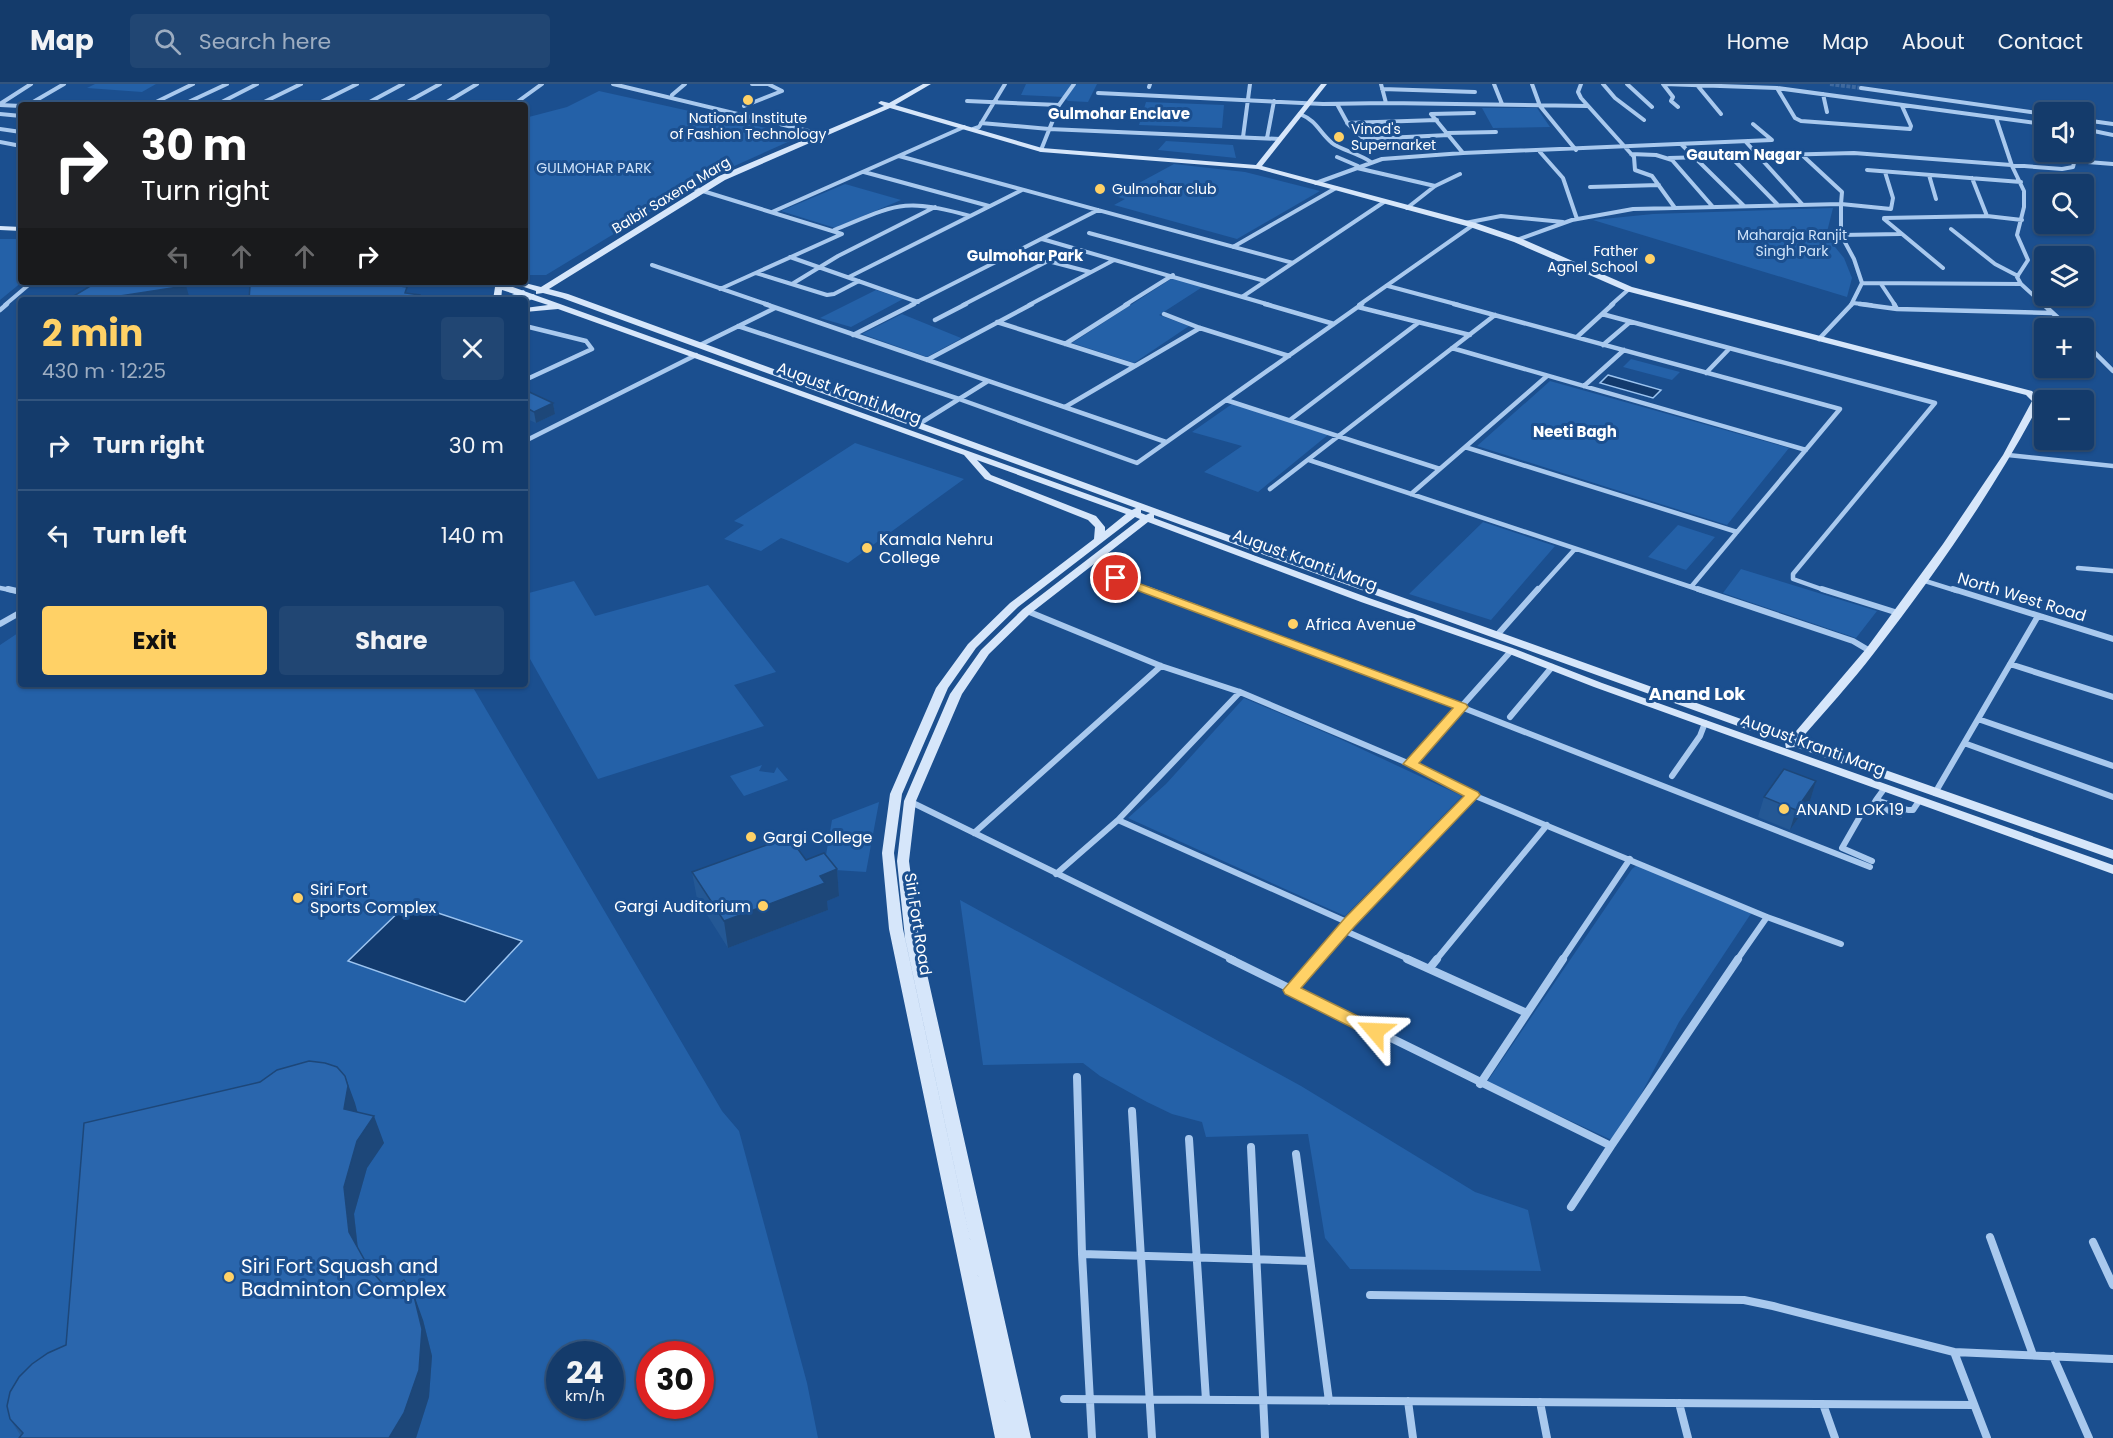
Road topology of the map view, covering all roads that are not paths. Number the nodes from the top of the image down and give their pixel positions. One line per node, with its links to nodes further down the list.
1 (32, 84): 55 (street)
2 (64, 84): 42 (street)
3 (193, 84): 43 (street)
4 (227, 84): 44 (street)
5 (257, 84): 45 (street)
6 (301, 84): 46 (street)
7 (357, 84): 47 (street)
8 (403, 84): 48 (street)
9 (440, 84): 49 (street)
10 (477, 84): 50 (street)
11 (542, 84): 51 (street)
12 (613, 84): 90 (street)
13 (685, 84): 38 (street)
14 (752, 84): 15 (street)
15 (769, 84): 61 (street)
16 (916, 84): 56 (street, Balbir Saxena Marg)
17 (928, 84): 56 (street, Balbir Saxena Marg)
18 (1005, 84): 52 (street)
19 (1074, 84): 59 (street)
20 (1129, 84): 36 (street)
21 (1250, 84): 39 (street)
22 (1324, 84): 53 (street)
23 (1381, 84): 33 (street)
24 (1494, 84): 58 (street)
25 (1533, 84): 62 (street)
26 (1581, 84): 63 (street)
27 (1603, 84): 76 (street)
28 (1627, 84): 64 (street)
29 (1664, 84): 30 (street); 66 (street)
30 (1697, 85): 31 (street); 72 (street)
31 (1777, 88): 37 (street); 65 (street)
32 (1861, 88): 69 (street)
33 (1382, 89): 34 (street); 54 (street)
34 (1475, 92)
35 (1098, 93): 36 (street)
36 (1125, 93): 39 (street)
37 (1823, 94): 65 (street); 67 (street)
38 (672, 95)
39 (1248, 99): 40 (street); 93 (street)
40 (1274, 100): 53 (street); 94 (street)
41 (967, 101): 52 (street)
42 (33, 102)
43 (156, 102)
44 (188, 102)
45 (222, 102)
46 (264, 102)
47 (321, 102)
48 (370, 102)
49 (407, 102)
50 (447, 102)
51 (517, 102)
52 (993, 102): 59 (street); 78 (street)
53 (1309, 103): 57 (street); 71 (street)
54 (1386, 103): 57 (street); 58 (street)
55 (0, 104): 60 (street)
56 (885, 104): 83 (street); 90 (street, Balbir Saxena Marg)
57 (1337, 104): 79 (street)
58 (1502, 104): 62 (street)
59 (1059, 105): 86 (street)
60 (18, 106)
61 (744, 106)
62 (1540, 106): 63 (street); 102 (street)
63 (1587, 106): 100 (street)
64 (1652, 106)
65 (1902, 106): 74 (street)
66 (1678, 107)
67 (1827, 112)
68 (1474, 113): 75 (street)
69 (2034, 113)
70 (0, 114): 73 (street)
71 (1300, 114): 95 (street); 113 (street)
72 (1721, 114)
73 (18, 116)
74 (1996, 118): 80 (street); 117 (street)
75 (1437, 120): 79 (street); 91 (street)
76 (1644, 120)
77 (2094, 121): 82 (street)
78 (981, 123): 85 (street); 86 (street)
79 (1347, 123): 91 (street)
80 (2034, 123)
81 (1753, 124): 97 (street)
82 (2112, 124)
83 (964, 127): 85 (street); 107 (street)
84 (0, 129): 88 (street)
85 (973, 129): 101 (street)
86 (1049, 129): 93 (street); 101 (street)
87 (2094, 131): 92 (street)
88 (18, 132)
89 (1496, 132): 91 (street)
90 (818, 133): 131 (street, Balbir Saxena Marg)
91 (1449, 134): 104 (street)
92 (2113, 135)
93 (1243, 137): 94 (street)
94 (1267, 138): 95 (street)
95 (1280, 139): 118 (street)
96 (0, 142): 98 (street)
97 (1746, 142): 99 (street); 109 (street)
98 (18, 145)
99 (1682, 145): 100 (street); 110 (street)
100 (1626, 147): 102 (street); 105 (street)
101 (1041, 150): 118 (street)
102 (1576, 150): 103 (street)
103 (1540, 152): 104 (street); 151 (street)
104 (1463, 153): 113 (street)
105 (1631, 154): 112 (street); 128 (street)
106 (1801, 154): 109 (street); 117 (street); 138 (street)
107 (898, 156): 121 (street); 132 (street)
108 (1730, 156): 109 (street); 110 (street); 136 (street)
109 (1758, 156): 137 (street)
110 (1694, 157): 112 (street); 140 (street)
111 (1337, 158): 119 (street)
112 (1669, 158): 142 (street)
113 (1371, 162): 119 (street)
114 (2075, 162): 117 (street)
115 (2088, 162): 116 (street)
116 (2113, 164)
117 (2012, 166): 126 (street)
118 (1258, 167): 127 (street)
119 (1357, 167): 127 (street); 129 (street)
120 (1867, 170): 122 (street)
121 (863, 171): 139 (street); 147 (street)
122 (1885, 172): 124 (street); 145 (street)
123 (1460, 174): 129 (street)
124 (1929, 175): 125 (street); 134 (street)
125 (1972, 178): 126 (street); 149 (street)
126 (2021, 182): 152 (street)
127 (1316, 183): 133 (street)
128 (1659, 185): 130 (street); 144 (street)
129 (1435, 186): 143 (street)
130 (1590, 187)
131 (697, 189): 147 (street); 190 (street, Balbir Saxena Marg); 191 (street, Balbir Saxena Marg)
132 (1023, 189): 139 (street); 146 (street)
133 (1336, 189): 135 (street); 166 (street)
134 (1936, 199)
135 (1384, 202): 143 (street); 169 (street)
136 (1777, 204): 137 (street); 140 (street)
137 (1802, 204): 138 (street)
138 (1841, 204): 145 (street); 163 (street)
139 (989, 206): 148 (street)
140 (1744, 206): 142 (street)
141 (935, 207): 148 (street); 158 (street); 171 (street)
142 (1713, 207): 144 (street)
143 (1407, 208): 154 (street)
144 (1675, 208): 151 (street)
145 (1891, 209): 150 (street)
146 (1099, 210): 164 (street); 166 (street)
147 (771, 212): 158 (street)
148 (970, 216): 177 (street)
149 (1986, 216): 150 (street); 152 (street)
150 (1884, 218): 162 (street)
151 (1577, 219): 153 (street)
152 (2022, 220): 176 (street)
153 (1565, 222): 154 (street); 165 (street)
154 (1469, 224): 165 (street); 187 (street)
155 (0, 228): 156 (street)
156 (18, 229)
157 (18, 229): 160 (street)
158 (834, 230): 167 (street)
159 (1951, 230): 176 (street)
160 (0, 233)
161 (1089, 233): 179 (street)
162 (1902, 234): 163 (street); 172 (street)
163 (1841, 235): 180 (street)
164 (1042, 239): 168 (street); 194 (street)
165 (1517, 240): 189 (street)
166 (1233, 246): 169 (street)
167 (790, 257): 171 (street); 174 (street)
168 (1114, 260): 173 (street); 175 (street)
169 (1293, 263): 179 (street)
170 (652, 265): 188 (street)
171 (821, 268): 177 (street); 181 (street)
172 (1943, 268)
173 (1090, 272): 207 (street); 208 (street)
174 (756, 273): 181 (street); 188 (street)
175 (1173, 275): 193 (street); 219 (street)
176 (2018, 276): 183 (street)
177 (849, 277): 178 (street)
178 (859, 281): 181 (street); 194 (street)
179 (1265, 281): 193 (street)
180 (1862, 283): 182 (street); 195 (street)
181 (792, 284)
182 (1881, 284): 183 (street); 199 (street)
183 (2021, 284): 202 (street)
184 (29, 285): 200 (street)
185 (499, 285): 191 (street, August Kranti Marg); 192 (street)
186 (515, 285): 191 (street, August Kranti Marg)
187 (1388, 286): 197 (street); 205 (street)
188 (720, 289): 198 (street)
189 (1629, 289): 204 (street); 218 (street)
190 (543, 290): 191 (street, August Kranti Marg); 220 (street, August Kranti Marg)
191 (528, 294): 196 (street, August Kranti Marg)
192 (497, 297)
193 (1242, 297): 211 (street)
194 (918, 302): 216 (street)
195 (1853, 303): 199 (street); 218 (street)
196 (560, 307): 201 (street); 226 (street, August Kranti Marg)
197 (1358, 307): 210 (street); 211 (street)
198 (775, 308): 212 (street); 216 (street)
199 (1897, 309): 202 (street)
200 (0, 310)
201 (528, 310)
202 (2053, 313): 206 (street)
203 (1164, 314): 214 (street)
204 (1602, 314): 209 (street); 217 (street)
205 (1495, 315): 215 (street); 217 (street)
206 (2058, 318)
207 (935, 320)
208 (997, 322): 219 (street); 228 (street)
209 (1630, 322): 221 (street); 223 (street)
210 (1418, 323): 215 (street); 239 (street)
211 (1334, 324): 227 (street)
212 (738, 326): 220 (street); 236 (street)
213 (528, 327): 233 (street)
214 (1200, 328): 227 (street); 229 (street)
215 (1470, 334): 222 (street)
216 (853, 335): 228 (street)
217 (1577, 337): 221 (street)
218 (1819, 339): 247 (street)
219 (1065, 344): 229 (street)
220 (700, 345): 240 (street, August Kranti Marg)
221 (1603, 345): 224 (street)
222 (1452, 348): 232 (street); 241 (street)
223 (1729, 349): 231 (street); 265 (street)
224 (1624, 350): 231 (street); 235 (street)
225 (2094, 352): 230 (street)
226 (696, 355): 242 (street); 246 (street, August Kranti Marg)
227 (1289, 356): 237 (street)
228 (927, 360): 234 (street)
229 (1135, 366): 238 (street)
230 (2113, 371)
231 (1706, 373): 245 (street)
232 (1548, 376): 235 (street); 244 (street)
233 (528, 379)
234 (988, 381): 236 (street); 238 (street)
235 (1584, 386): 245 (street)
236 (959, 399): 240 (street); 243 (street)
237 (1226, 400): 239 (street); 243 (street)
238 (1065, 407): 243 (street)
239 (1290, 420): 241 (street)
240 (919, 424): 253 (street, August Kranti Marg)
241 (1340, 436): 248 (street); 250 (street)
242 (528, 439)
243 (1166, 442)
244 (1465, 447): 250 (street); 254 (street)
245 (1806, 450): 254 (street)
246 (965, 452): 253 (street, August Kranti Marg); 255 (street)
247 (2008, 455): 249 (street); 260 (street)
248 (1309, 460): 251 (street); 252 (street)
249 (2113, 466)
250 (1440, 469): 252 (street)
251 (1270, 489)
252 (1411, 494): 256 (street)
253 (1145, 513): 255 (street, Siri Fort Road); 264 (street, Siri Fort Road); 269 (street, August Kranti Marg); 271 (street, August Kranti Marg)
254 (1737, 532): 261 (street)
255 (1100, 539): 341 (street, Siri Fort Road)
256 (1575, 549): 261 (street); 269 (street)
257 (2078, 568): 258 (street)
258 (2113, 571)
259 (1116, 578): 278 (street)
260 (1922, 580): 265 (street); 267 (street, North West Road)
261 (1690, 587): 272 (street)
262 (0, 588): 263 (street)
263 (18, 591)
264 (1027, 611): 274 (street); 292 (street, Siri Fort Road)
265 (1898, 613): 272 (street)
266 (18, 614): 268 (street)
267 (2038, 616): 270 (street, North West Road); 273 (street)
268 (0, 624)
269 (1498, 634): 282 (street, August Kranti Marg)
270 (2113, 639)
271 (1511, 651): 275 (street, August Kranti Marg); 278 (street)
272 (1870, 651): 282 (street)
273 (2010, 664): 277 (street); 280 (street)
274 (1161, 666): 276 (street); 297 (street)
275 (1552, 667): 279 (street); 281 (street, August Kranti Marg)
276 (1240, 692): 285 (street); 295 (street)
277 (2113, 698)
278 (1461, 707): 285 (street); 294 (street)
279 (1510, 717)
280 (1978, 719): 283 (street); 286 (street)
281 (1705, 723): 284 (street, August Kranti Marg); 287 (street)
282 (1793, 740): 284 (street); 289 (street, August Kranti Marg)
283 (1964, 743): 289 (street); 291 (street)
284 (1786, 752): 288 (street, August Kranti Marg)
285 (1410, 764): 290 (street)
286 (2113, 766)
287 (1672, 776)
288 (1884, 789): 293 (street, August Kranti Marg); 294 (street)
289 (1935, 793): 298 (street, August Kranti Marg)
290 (1473, 795): 296 (street); 303 (street)
291 (2113, 796)
292 (910, 801): 297 (street); 342 (street, Siri Fort Road)
293 (1919, 801): 294 (street); 300 (street, August Kranti Marg)
294 (1874, 803)
295 (1118, 820): 301 (street); 303 (street)
296 (1546, 825): 299 (street); 306 (street)
297 (974, 833): 301 (street)
298 (2113, 855)
299 (1630, 859): 302 (street); 308 (street)
300 (2113, 870)
301 (1056, 874): 307 (street)
302 (1767, 917): 305 (street); 313 (street)
303 (1349, 923): 304 (street)
304 (1343, 930): 306 (street); 307 (street)
305 (1841, 944)
306 (1429, 969): 308 (street)
307 (1290, 990): 310 (street)
308 (1527, 1013): 310 (street)
309 (1077, 1077): 319 (street)
310 (1480, 1083): 313 (street)
311 (1132, 1111): 320 (street)
312 (1189, 1138): 321 (street)
313 (1611, 1146): 316 (street)
314 (1251, 1147): 322 (street)
315 (1296, 1154): 323 (street)
316 (1571, 1207)
317 (1990, 1237): 327 (street)
318 (2093, 1242): 324 (street)
319 (1082, 1254): 320 (street); 331 (street)
320 (1140, 1255): 321 (street); 332 (street)
321 (1198, 1257): 322 (street); 333 (street)
322 (1256, 1259): 323 (street); 334 (street)
323 (1310, 1261): 335 (street)
324 (2113, 1285)
325 (1370, 1295): 326 (street)
326 (1954, 1352): 327 (street); 340 (street)
327 (2033, 1355): 328 (street)
328 (2053, 1356): 329 (street); 351 (street)
329 (2113, 1359)
330 (1064, 1399): 331 (street)
331 (1089, 1399): 332 (street); 343 (street)
332 (1148, 1400): 333 (street); 344 (street)
333 (1206, 1400): 334 (street)
334 (1263, 1400): 335 (street); 345 (street)
335 (1329, 1401): 336 (street)
336 (1408, 1401): 337 (street); 346 (street)
337 (1540, 1402): 338 (street); 347 (street)
338 (1679, 1403): 339 (street); 348 (street)
339 (1823, 1404): 340 (street); 349 (street)
340 (1974, 1405): 350 (street)
341 (1004, 1438)
342 (1022, 1438)
343 (1092, 1438)
344 (1152, 1438)
345 (1265, 1438)
346 (1413, 1438)
347 (1547, 1438)
348 (1688, 1438)
349 (1835, 1438)
350 (1987, 1438)
351 (2089, 1438)

